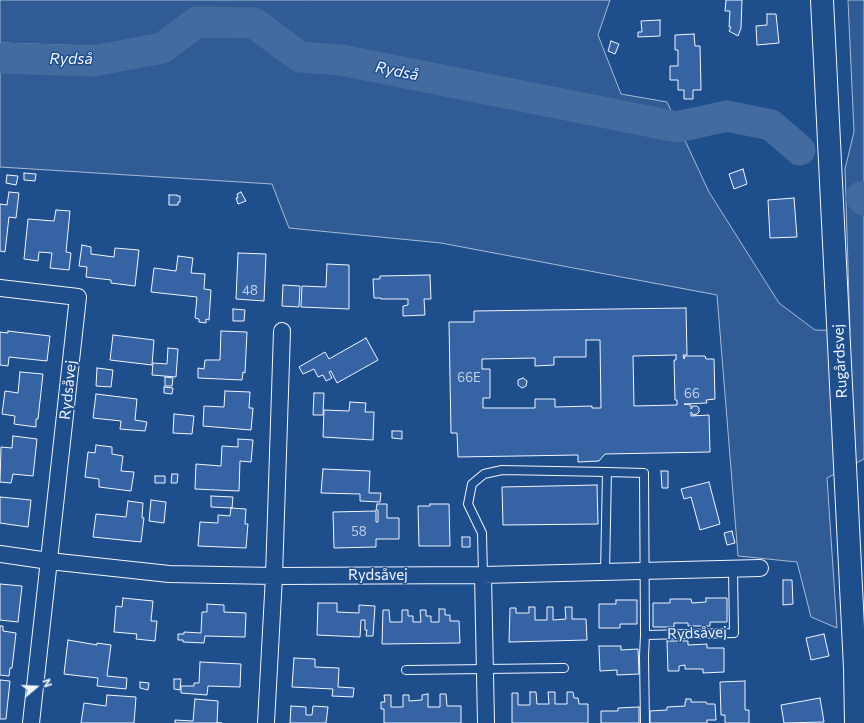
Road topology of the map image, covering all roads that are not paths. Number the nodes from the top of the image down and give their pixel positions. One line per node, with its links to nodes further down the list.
1 (822, 0): 21 (main road, Rugårdsvej)
2 (0, 288): 6 (street, Rydsåvej)
3 (282, 331): 12 (street)
4 (607, 472): 9 (lane); 10 (lane); 11 (lane)
5 (0, 554): 6 (street, Rydsåvej)
6 (49, 561): 12 (street, Rydsåvej); 17 (street, Rydsåvej)
7 (760, 568): 8 (street, Rydsåvej)
8 (733, 569): 9 (street, Rydsåvej); 13 (lane, Rydsåvej)
9 (644, 571): 10 (street, Rydsåvej); 13 (lane, Rydsåvej)
10 (604, 572): 11 (street, Rydsåvej)
11 (483, 575): 12 (street, Rydsåvej); 14 (street)
12 (274, 576): 18 (street)
13 (645, 635): 20 (lane, Rydsåvej)
14 (484, 668): 15 (lane); 16 (lane); 19 (street)
15 (564, 668)
16 (406, 670)
17 (31, 723)
18 (266, 723)
19 (486, 723)
20 (645, 723)
21 (856, 723)

